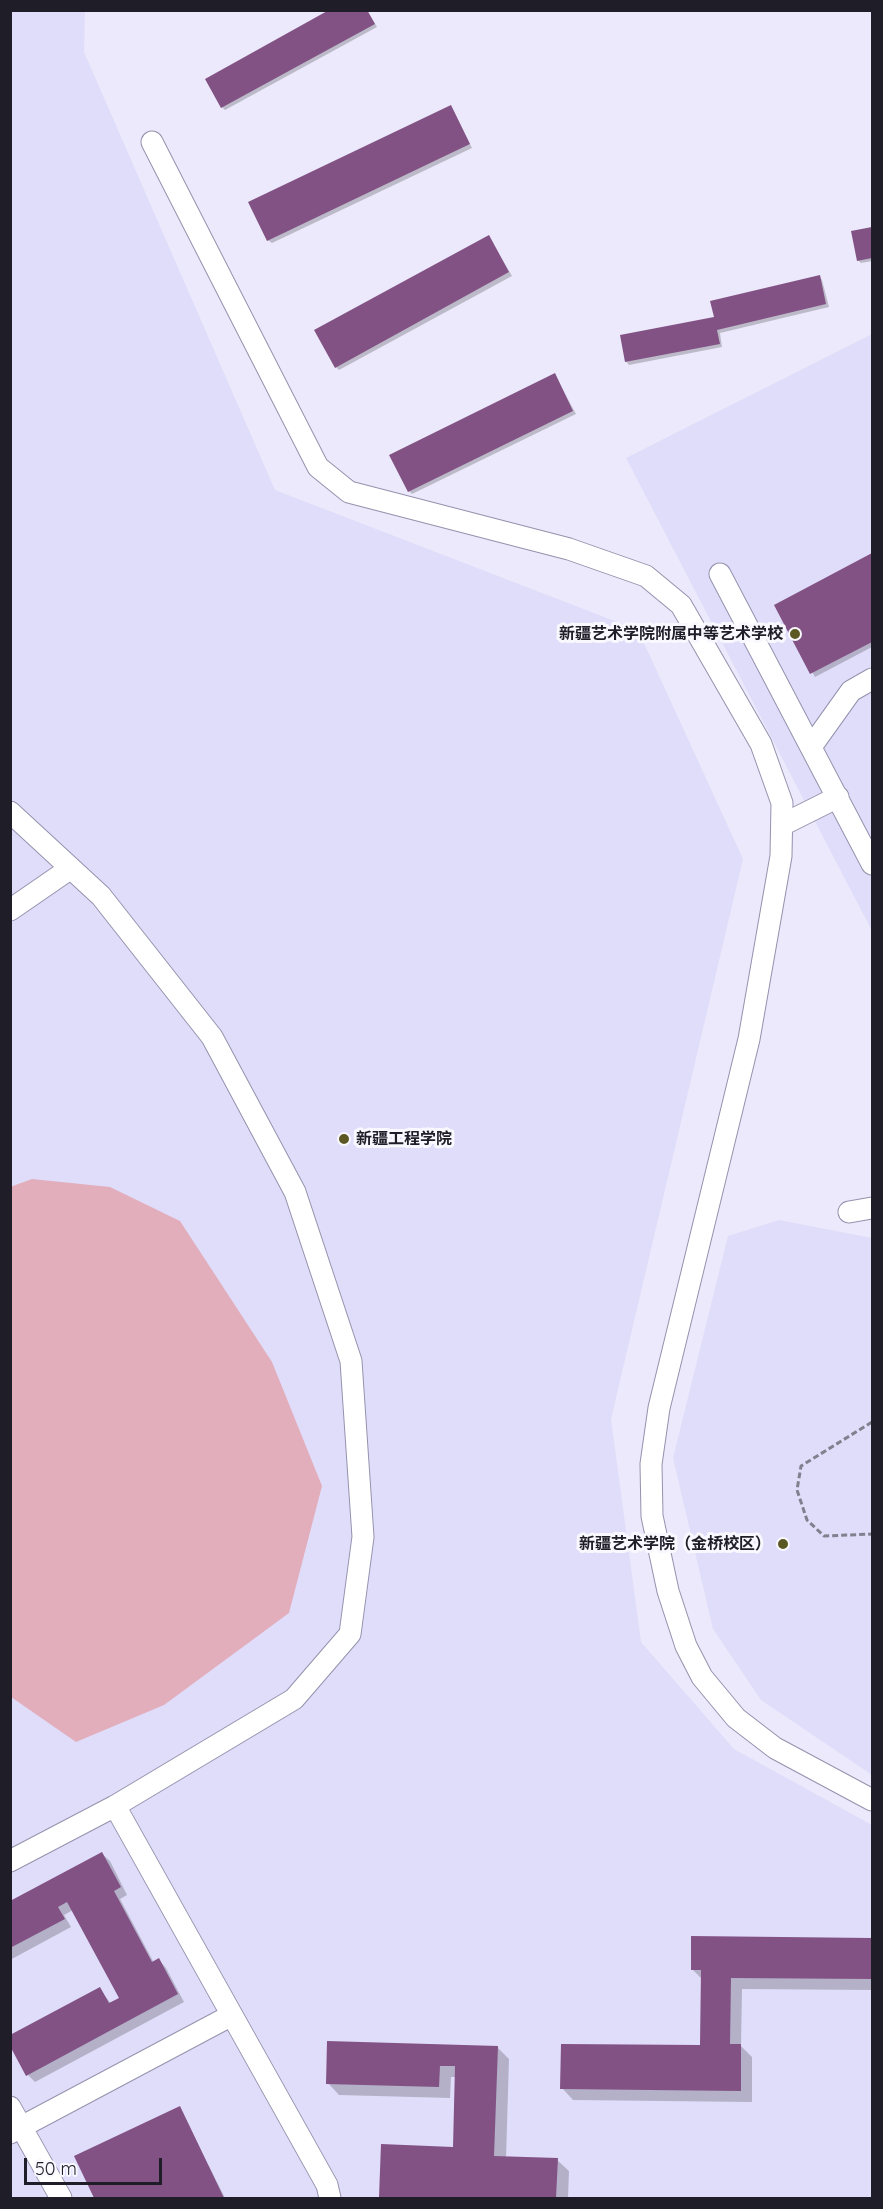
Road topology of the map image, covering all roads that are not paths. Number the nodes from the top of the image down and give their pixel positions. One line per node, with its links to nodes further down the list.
1 (152, 142): 7 (street)
2 (720, 574): 4 (street)
3 (873, 679): 4 (street)
4 (812, 747): 5 (street)
5 (837, 797): 7 (street); 8 (street)
6 (10, 812): 9 (street)
7 (782, 825): 13 (street)
8 (873, 864)
9 (71, 868): 10 (street); 14 (street)
10 (10, 910)
11 (873, 1208): 12 (street)
12 (849, 1212)
13 (873, 1800)
14 (115, 1806): 15 (street); 16 (street)
15 (10, 1860)
16 (232, 2015): 18 (street); 20 (street)
17 (10, 2107): 18 (street)
18 (16, 2130): 19 (street)
19 (61, 2199)
20 (330, 2199)

